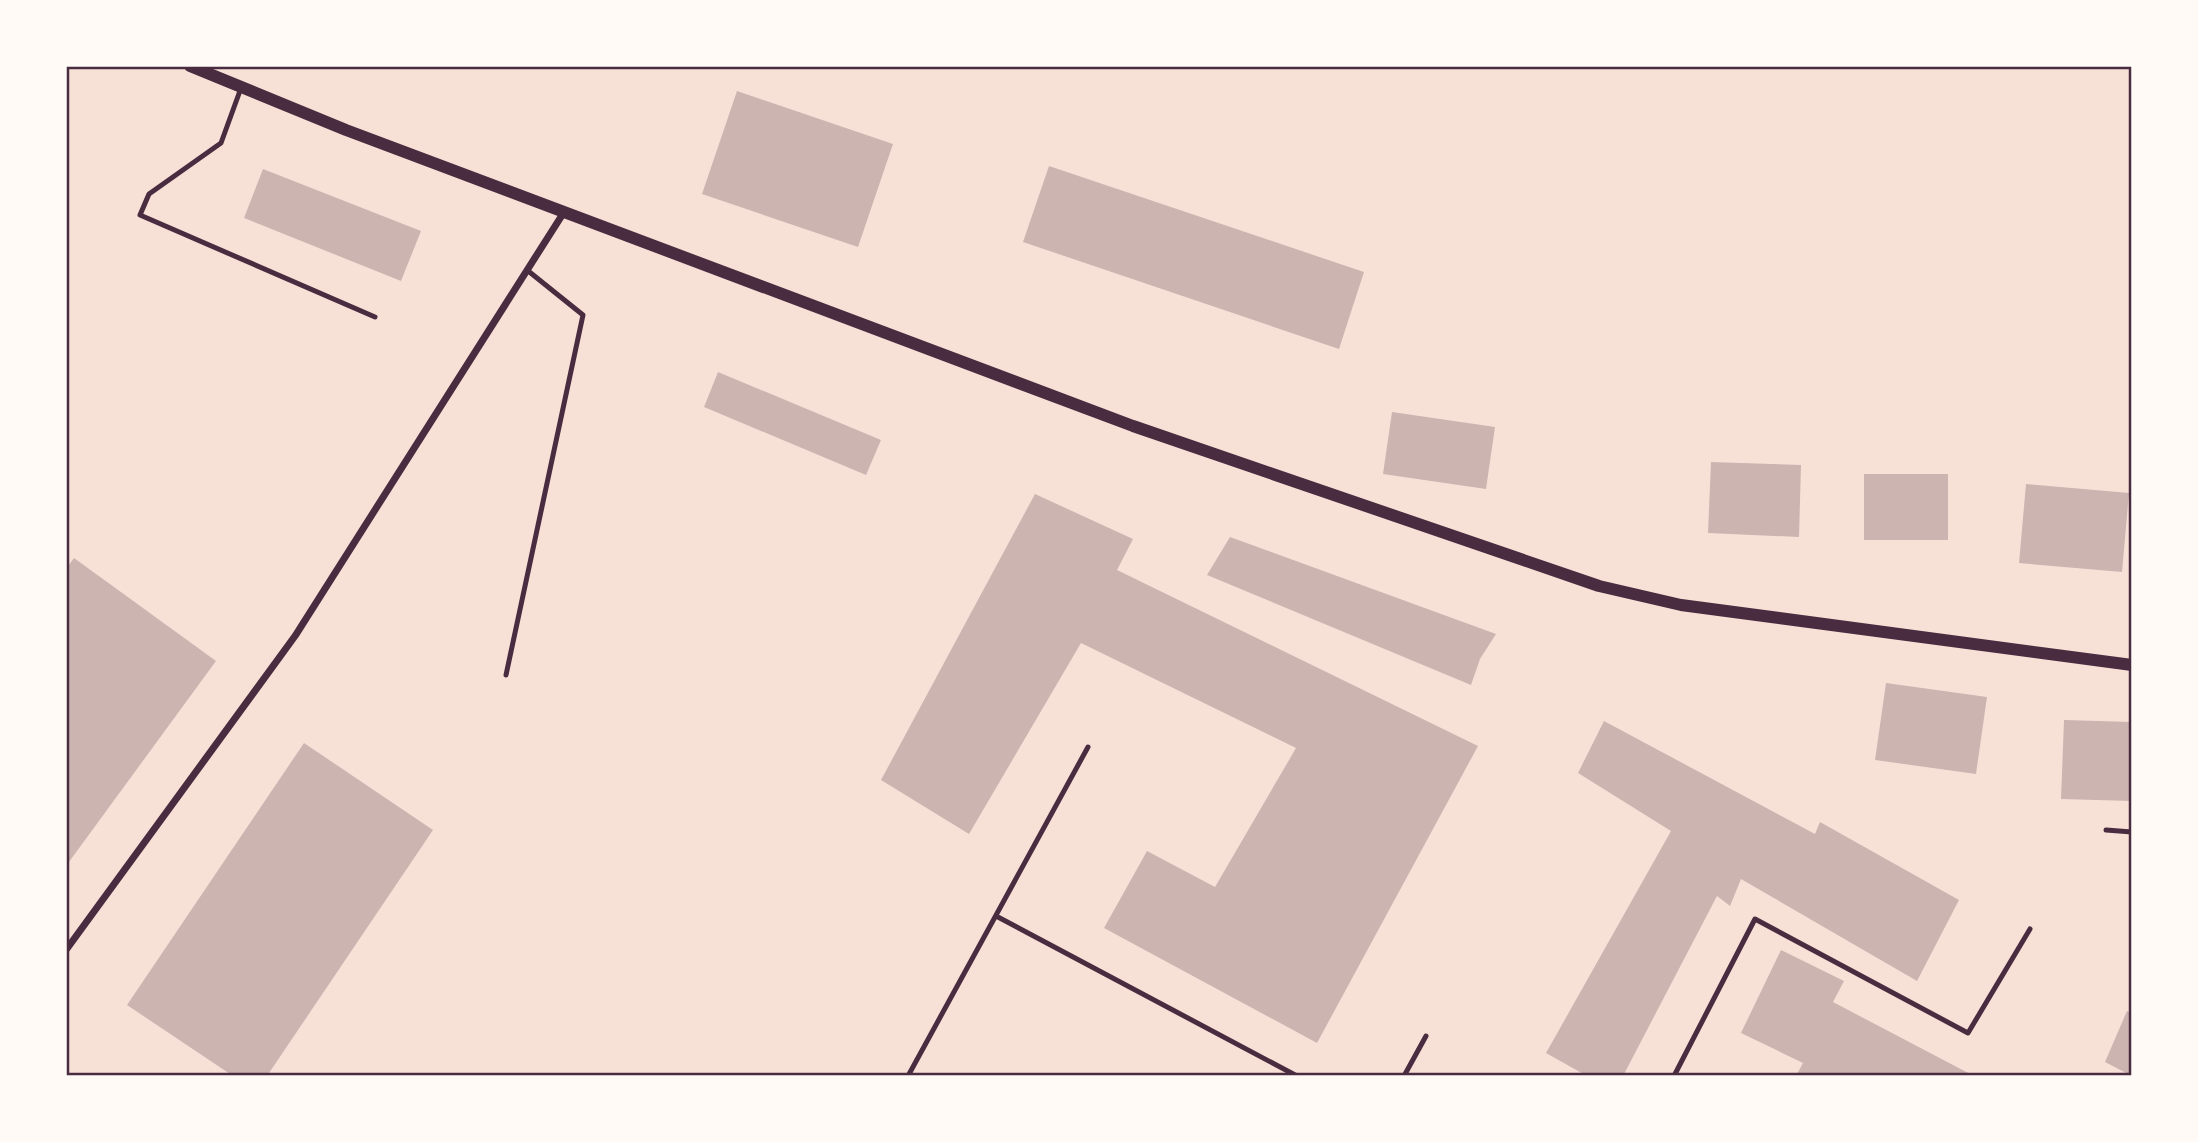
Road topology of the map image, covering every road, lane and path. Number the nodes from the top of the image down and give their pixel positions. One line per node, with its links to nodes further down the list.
1 (190, 66): 2 (street)
2 (241, 88): 3 (street); 5 (lane)
3 (564, 212): 4 (street); 6 (street)
4 (527, 270): 7 (lane); 13 (street)
5 (375, 317)
6 (2132, 665)
7 (506, 675)
8 (1088, 747): 11 (lane)
9 (2106, 830): 10 (lane)
10 (2132, 832)
11 (996, 916): 15 (lane); 16 (lane)
12 (2030, 929): 18 (lane)
13 (66, 950)
14 (1426, 1036): 17 (lane)
15 (908, 1076)
16 (1297, 1076)
17 (1404, 1076)
18 (1674, 1076)

